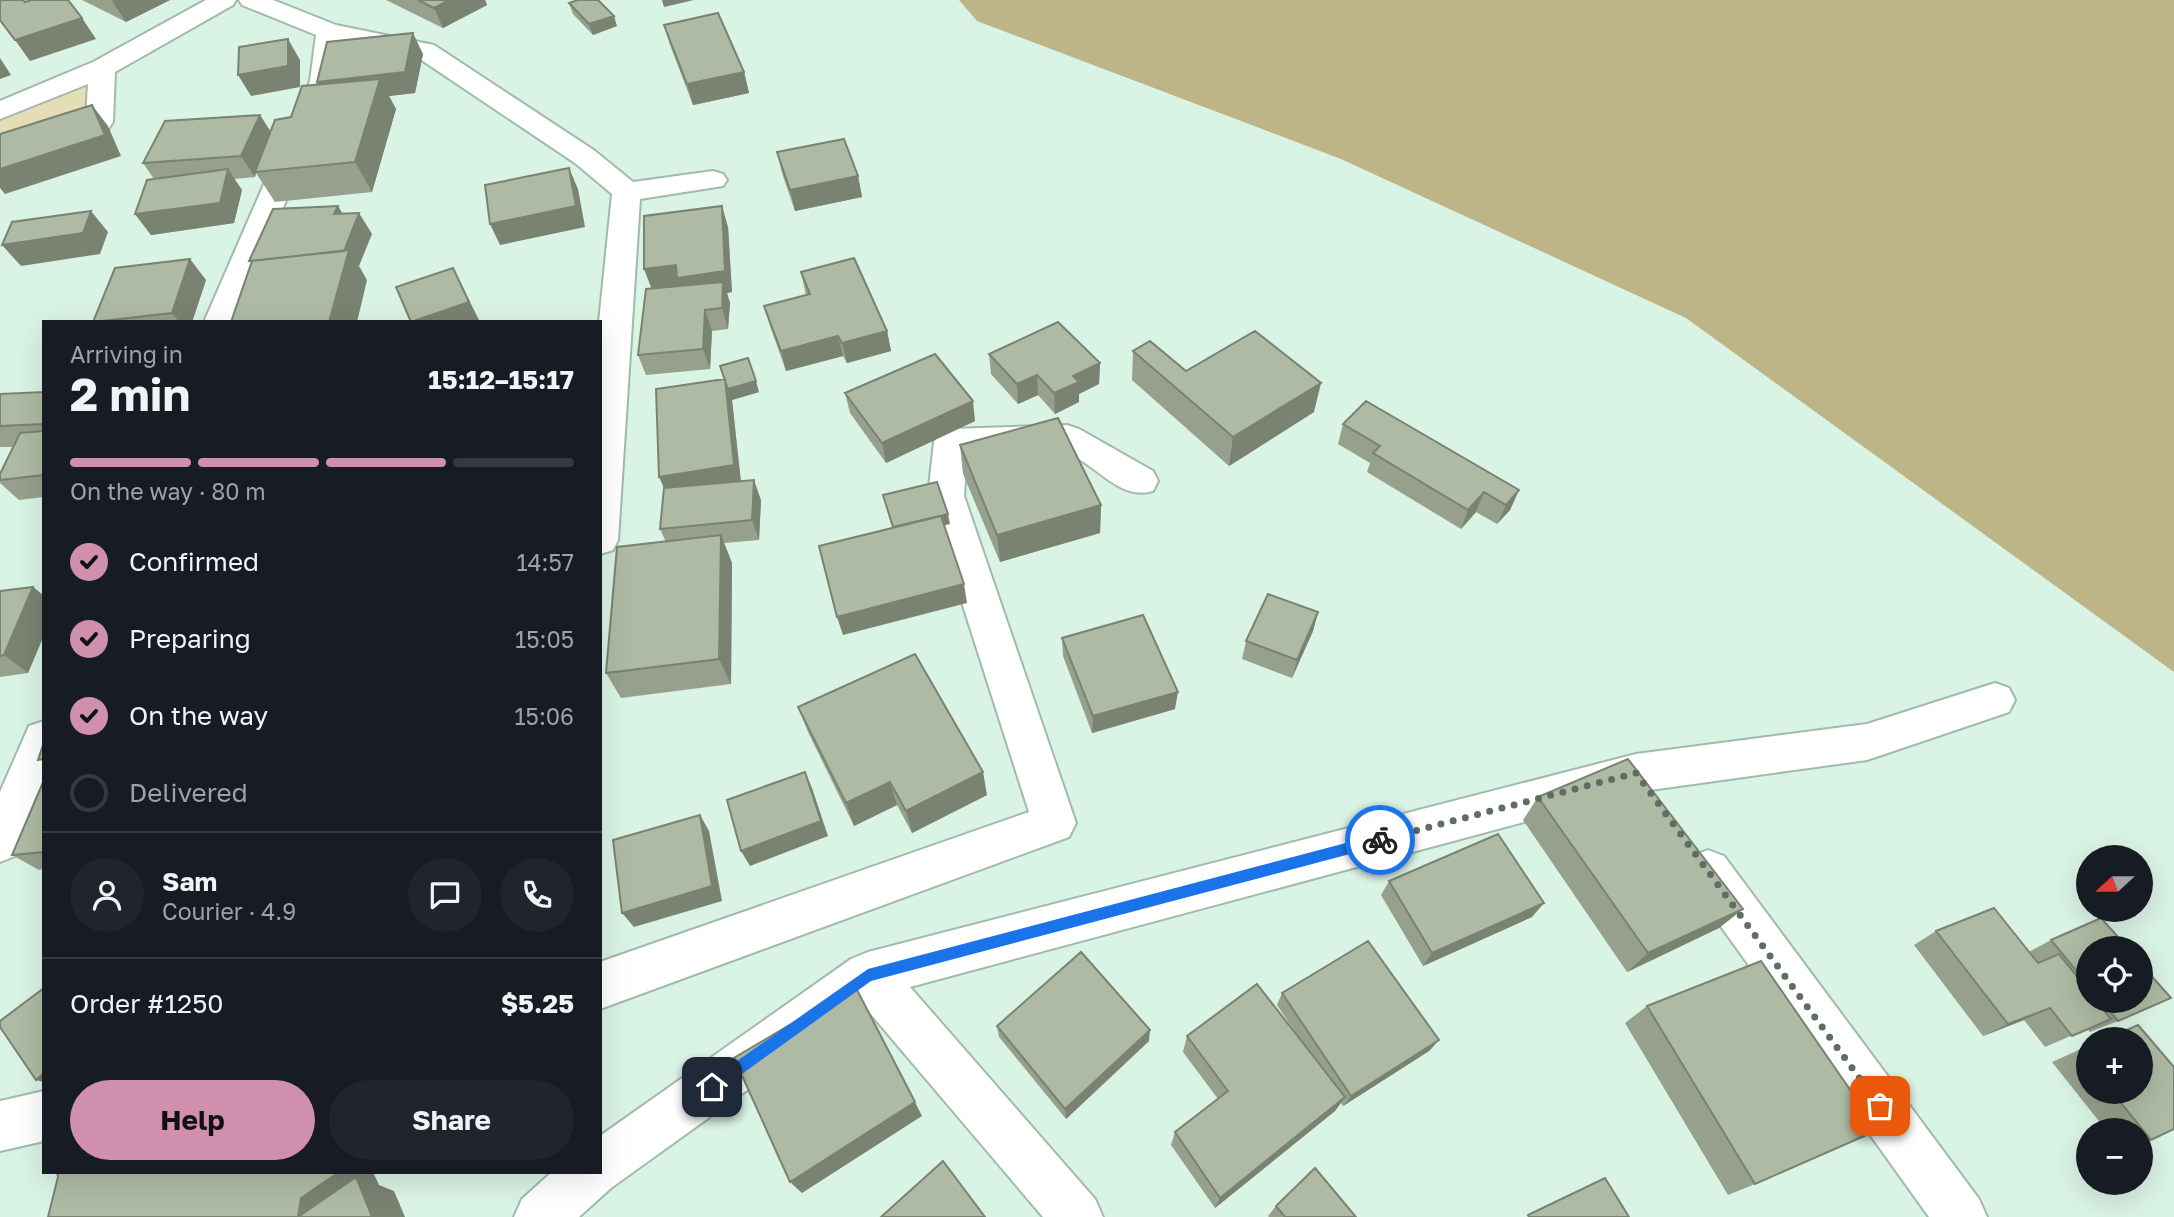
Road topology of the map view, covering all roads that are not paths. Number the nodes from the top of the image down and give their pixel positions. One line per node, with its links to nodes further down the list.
1 (223, 0): 4 (street)
2 (251, 0): 3 (street)
3 (328, 31): 8 (street); 9 (street)
4 (102, 68): 5 (street); 6 (street)
5 (0, 111)
6 (0, 156)
7 (713, 180): 8 (street)
8 (627, 192): 11 (street)
9 (221, 320)
10 (1140, 481): 17 (street)
11 (602, 510)
12 (1995, 699): 14 (street)
13 (42, 744): 15 (street)
14 (1660, 806): 16 (street); 24 (street)
15 (0, 842)
16 (868, 975): 20 (street); 23 (street)
17 (602, 985)
18 (42, 1116): 19 (street)
19 (0, 1126)
20 (602, 1166)
21 (590, 1174): 22 (street)
22 (540, 1217)
23 (1077, 1217)
24 (1961, 1217)

